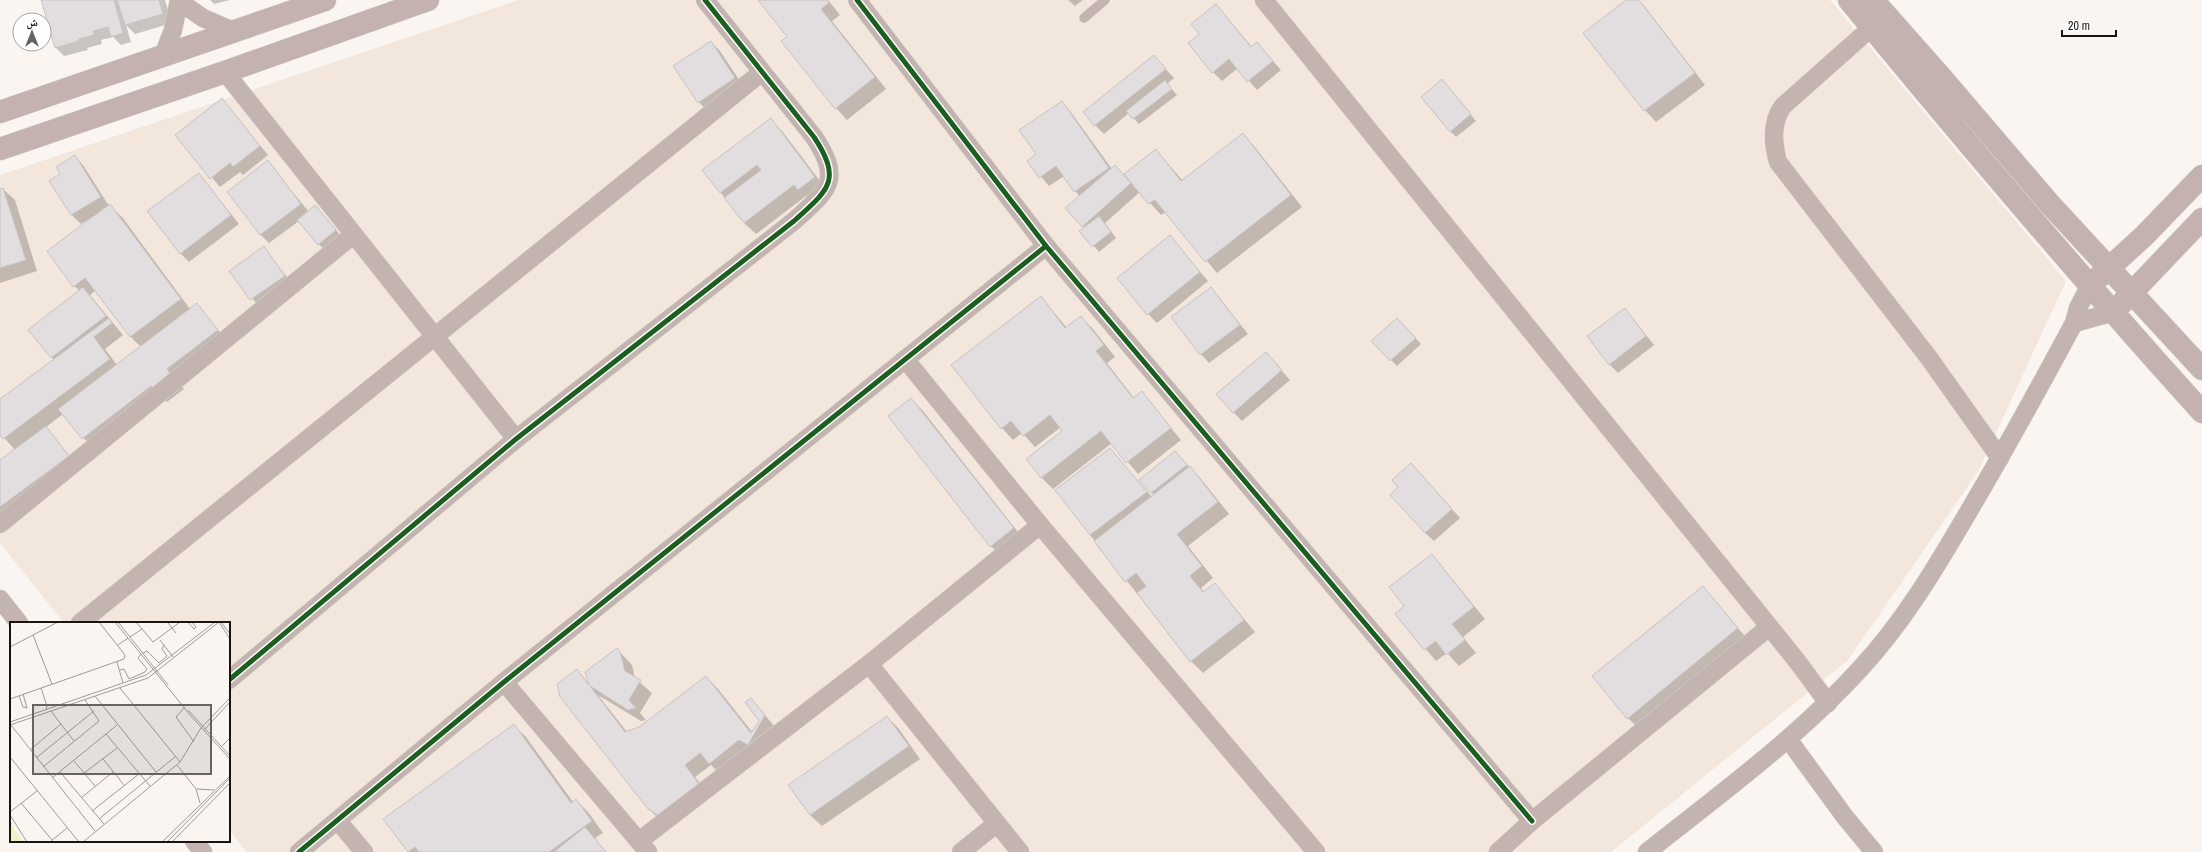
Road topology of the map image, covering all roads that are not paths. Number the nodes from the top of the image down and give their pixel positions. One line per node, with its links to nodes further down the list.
1 (325, 0): 11 (street)
2 (428, 0): 13 (street)
3 (705, 0): 14 (street)
4 (857, 0): 20 (street)
5 (1105, 0): 10 (lane)
6 (1264, 0): 37 (street)
7 (1850, 0): 9 (street)
8 (179, 1): 11 (street); 12 (street)
9 (1877, 14): 21 (street); 22 (street); 31 (street)
10 (1084, 18)
11 (233, 31): 12 (street)
12 (163, 56): 15 (street)
13 (225, 72): 16 (street); 19 (street)
14 (762, 72): 26 (street); 30 (street)
15 (0, 112)
16 (0, 149)
17 (2202, 176): 21 (street)
18 (2202, 220): 23 (street)
19 (354, 235): 26 (street); 32 (street)
20 (1046, 246): 27 (street); 44 (street)
21 (2109, 268): 22 (street); 23 (street)
22 (2090, 285): 24 (street); 25 (street)
23 (2132, 294): 24 (street); 28 (street)
24 (2114, 312): 25 (street); 29 (street)
25 (2074, 323): 31 (street)
26 (435, 335): 30 (street); 36 (street)
27 (905, 359): 33 (street); 40 (street)
28 (2202, 369)
29 (2202, 412)
30 (516, 439): 39 (street)
31 (2000, 458): 41 (street)
32 (0, 524)
33 (1040, 525): 38 (street); 53 (street)
34 (0, 599): 35 (street)
35 (18, 622)
36 (81, 622)
37 (1769, 627): 41 (street); 44 (street)
38 (869, 664): 45 (street); 47 (street)
39 (230, 679)
40 (504, 682): 43 (street); 47 (street)
41 (1828, 703): 42 (street)
42 (1788, 739): 55 (street); 56 (street)
43 (338, 821): 49 (street); 50 (street)
44 (1532, 821): 54 (street)
45 (996, 824): 51 (street); 52 (street)
46 (195, 842): 48 (street)
47 (643, 847)
48 (203, 852)
49 (299, 852)
50 (364, 852)
51 (961, 852)
52 (1020, 852)
53 (1315, 852)
54 (1498, 852)
55 (1647, 852)
56 (1874, 852)

